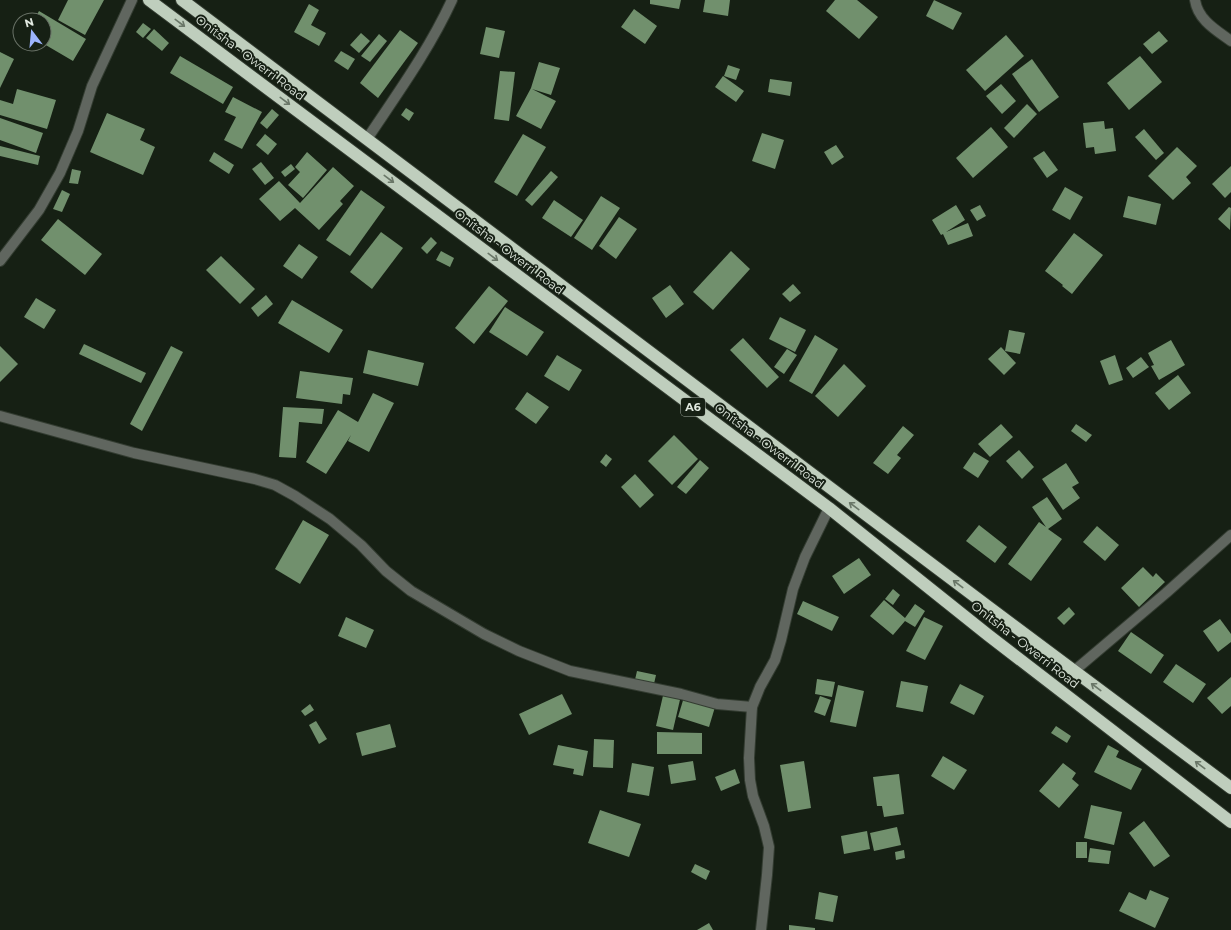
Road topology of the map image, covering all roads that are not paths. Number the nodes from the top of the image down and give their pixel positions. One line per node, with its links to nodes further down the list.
1 (132, 0): 8 (street)
2 (149, 0): 10 (highway, Onitsha - Owerri Road / A6, one-way to 10)
3 (182, 0): 7 (highway, Onitsha - Owerri Road / A6)
4 (452, 0): 7 (street)
5 (1195, 0): 6 (street)
6 (1231, 41)
7 (367, 139): 12 (highway, Onitsha - Owerri Road / A6, one-way to 7)
8 (0, 261)
9 (0, 416): 13 (street)
10 (829, 508): 13 (street); 15 (highway, Onitsha - Owerri Road / A6)
11 (1231, 535): 12 (street)
12 (1074, 671): 14 (highway, Onitsha - Owerri Road / A6, one-way to 12)
13 (752, 707): 16 (street)
14 (1231, 788)
15 (1231, 822)
16 (761, 930)

